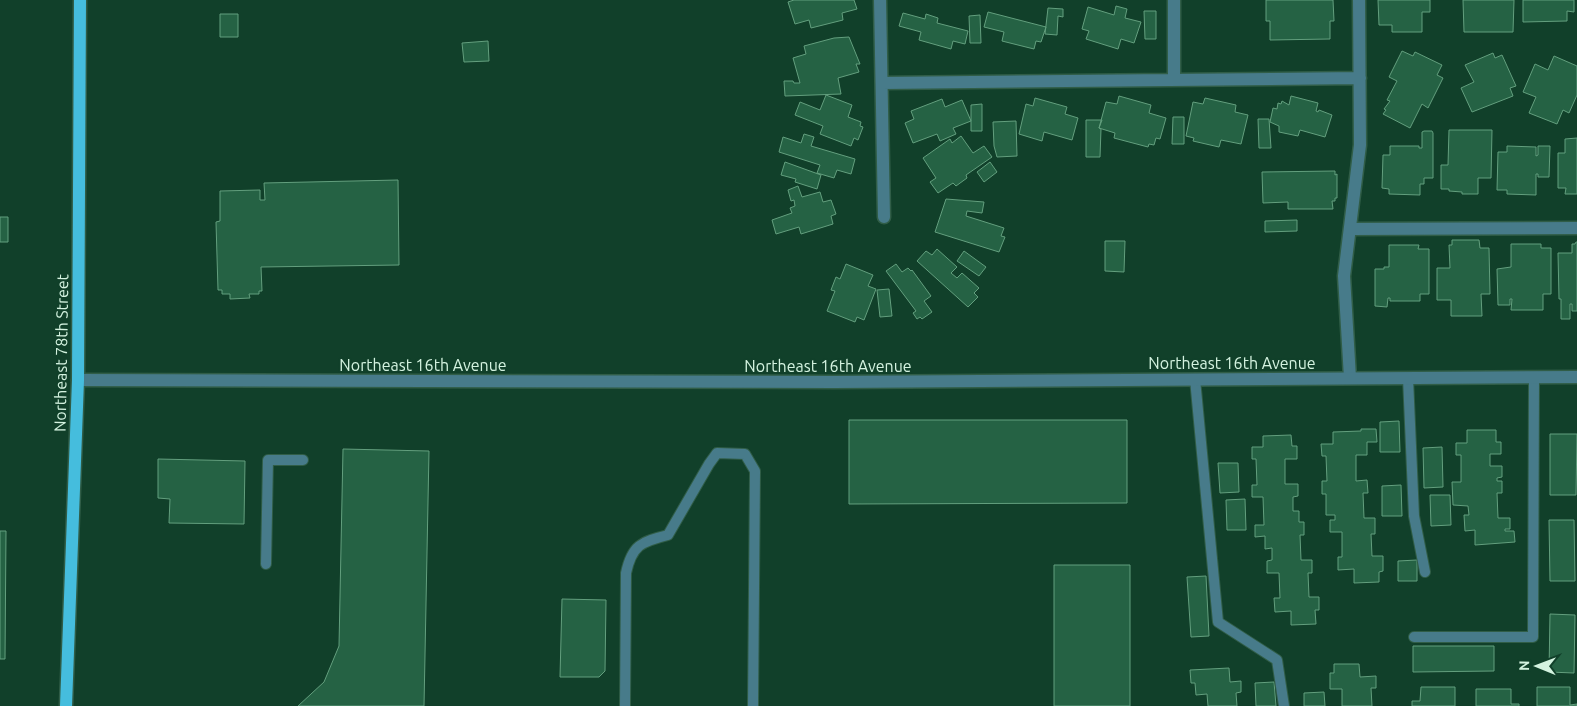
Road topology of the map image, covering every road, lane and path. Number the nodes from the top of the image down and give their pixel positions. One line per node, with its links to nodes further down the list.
1 (80, 0): 16 (main road, Northeast 78th Street)
2 (880, 0): 7 (street)
3 (1174, 0): 6 (street)
4 (1359, 0): 5 (street)
5 (1360, 78): 6 (street); 10 (street)
6 (1174, 80): 7 (street)
7 (882, 83): 8 (street)
8 (884, 217)
9 (1577, 228): 10 (street)
10 (1351, 229): 13 (street)
11 (1534, 377): 12 (street, Northeast 16th Avenue); 14 (street, Northeast 16th Avenue); 20 (lane)
12 (1577, 377)
13 (1350, 378): 14 (street, Northeast 16th Avenue); 15 (street, Northeast 16th Avenue)
14 (1408, 378): 19 (lane)
15 (1195, 379): 16 (street, Northeast 16th Avenue); 24 (lane)
16 (78, 380): 22 (main road, Northeast 78th Street)
17 (303, 460): 18 (lane)
18 (266, 564)
19 (1425, 572)
20 (1414, 637)
21 (622, 705): 23 (lane)
22 (66, 706)
23 (754, 706)
24 (1284, 706)

